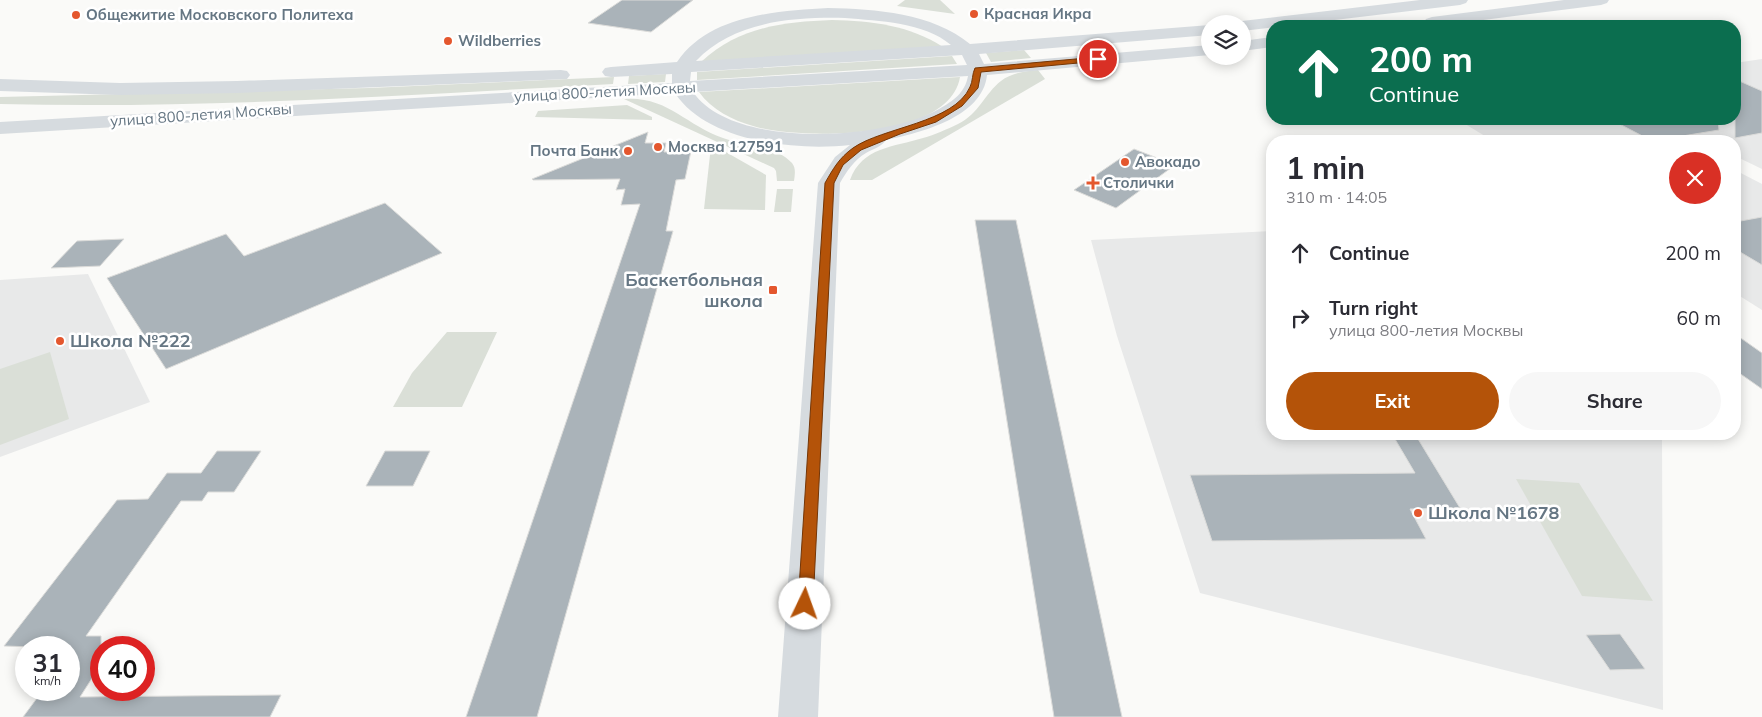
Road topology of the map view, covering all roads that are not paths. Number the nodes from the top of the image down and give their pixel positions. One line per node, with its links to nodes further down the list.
1 (833, 0): 5 (main road)
2 (850, 0): 6 (main road)
3 (1460, 0): 7 (main road)
4 (1601, 0): 8 (main road)
5 (785, 16): 6 (main road); 16 (main road)
6 (889, 17): 14 (main road)
7 (1292, 20)
8 (1448, 20)
9 (1266, 23): 10 (main road)
10 (1251, 25)
11 (1201, 31): 14 (main road, улица 800-летия Москвы)
12 (1266, 43): 13 (main road)
13 (1251, 45)
14 (966, 50): 16 (main road, улица 800-летия Москвы); 17 (main road)
15 (1201, 51): 17 (main road, улица 800-летия Москвы)
16 (683, 68): 19 (main road); 20 (main road, улица 800-летия Москвы)
17 (977, 70): 19 (main road, улица 800-летия Москвы); 27 (main road)
18 (0, 85): 20 (main road, улица 800-летия Москвы)
19 (682, 88): 21 (main road, улица 800-летия Москвы); 24 (main road)
20 (120, 89): 22 (main road)
21 (620, 91): 24 (main road); 25 (main road, улица 800-летия Москвы)
22 (0, 92)
23 (9, 109): 25 (main road)
24 (701, 111): 28 (main road)
25 (242, 112): 26 (main road, улица 800-летия Москвы)
26 (0, 128)
27 (897, 132): 28 (main road); 29 (main road)
28 (766, 135): 29 (main road)
29 (819, 168): 30 (main road)
30 (798, 717)

